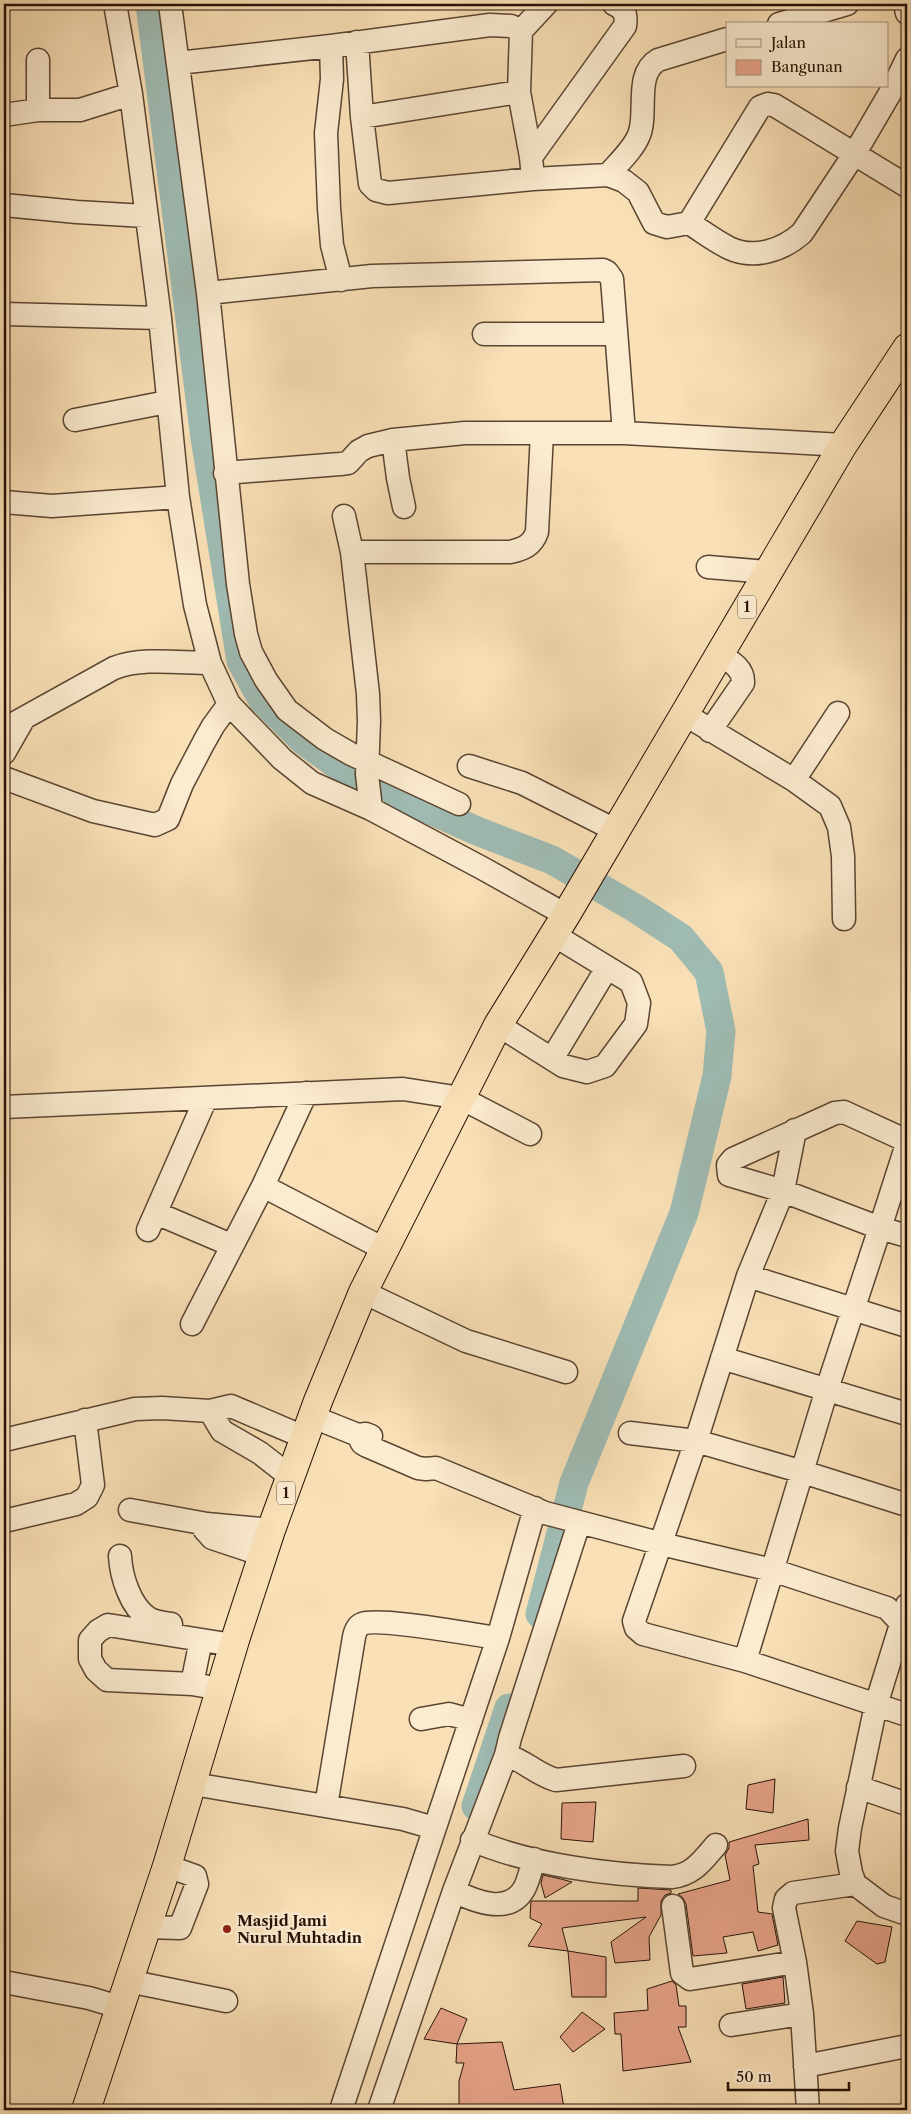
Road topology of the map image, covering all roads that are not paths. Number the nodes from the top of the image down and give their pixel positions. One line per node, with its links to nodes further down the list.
1 (115, 4): 17 (street)
2 (170, 4): 15 (street)
3 (546, 4): 9 (street)
4 (614, 4): 22 (street)
5 (847, 4): 8 (street)
6 (905, 4): 7 (street)
7 (907, 13)
8 (787, 22)
9 (521, 31): 11 (street); 16 (street)
10 (726, 39): 23 (street)
11 (357, 42): 12 (street); 20 (street)
12 (331, 46): 15 (street); 29 (street)
13 (907, 59): 21 (street)
14 (38, 60): 18 (street)
15 (178, 63): 30 (street)
16 (519, 92): 20 (street); 22 (street)
17 (131, 94): 18 (street); 27 (street)
18 (38, 110): 19 (street)
19 (4, 115)
20 (362, 117): 24 (street)
21 (855, 153): 25 (street); 28 (street); 28 (street)
22 (531, 157): 24 (street)
23 (608, 175): 24 (street); 28 (street)
24 (533, 179)
25 (907, 186)
26 (4, 205): 27 (street)
27 (146, 216): 32 (street)
28 (689, 223)
29 (341, 280): 30 (street); 34 (street)
30 (208, 294): 42 (street)
31 (4, 314): 32 (street)
32 (160, 318): 36 (street)
33 (484, 334): 34 (street)
34 (615, 334): 39 (street)
35 (907, 348): 41 (highway, 1)
36 (167, 402): 37 (street); 43 (street)
37 (74, 420)
38 (542, 433): 39 (street); 40 (street); 47 (street)
39 (624, 433): 41 (street)
40 (393, 440): 42 (street); 45 (street)
41 (843, 445): 49 (highway, 1)
42 (225, 473): 60 (street)
43 (178, 497): 44 (street); 51 (street)
44 (4, 502)
45 (404, 507)
46 (344, 516): 47 (street)
47 (352, 552): 60 (street)
48 (708, 567): 49 (street)
49 (768, 572): 50 (highway, 1)
50 (719, 654): 53 (highway, 1); 57 (street)
51 (210, 664): 52 (street); 55 (street)
52 (229, 704): 61 (street); 63 (street)
53 (684, 714): 57 (street); 65 (highway, 1)
54 (838, 714): 62 (street)
55 (24, 718): 56 (street); 58 (street)
56 (4, 729)
57 (710, 731): 62 (street)
58 (4, 753)
59 (469, 766): 65 (street)
60 (367, 767): 63 (street); 64 (street)
61 (4, 778)
62 (794, 780): 66 (street)
63 (371, 804): 67 (street)
64 (459, 804)
65 (615, 830): 67 (highway, 1)
66 (844, 919)
67 (563, 920): 68 (street); 69 (highway, 1)
68 (607, 968): 70 (street); 70 (street)
69 (498, 1025): 70 (street); 73 (highway, 1)
70 (552, 1059)
71 (306, 1093): 72 (street); 73 (street); 78 (street)
72 (206, 1098): 74 (street); 82 (street)
73 (461, 1098): 76 (street); 83 (highway, 1)
74 (4, 1107)
75 (795, 1130): 77 (street); 79 (street); 79 (street)
76 (530, 1134)
77 (907, 1142): 80 (street)
78 (263, 1186): 82 (street); 83 (street)
79 (782, 1191): 80 (street); 84 (street)
80 (880, 1228): 81 (street); 86 (street)
81 (907, 1236)
82 (231, 1245): 87 (street)
83 (386, 1250): 85 (highway, 1)
84 (748, 1276): 86 (street); 89 (street)
85 (363, 1292): 90 (street); 95 (highway, 1)
86 (853, 1308): 88 (street); 91 (street)
87 (192, 1324)
88 (907, 1326)
89 (722, 1358): 91 (street); 98 (street)
90 (566, 1372)
91 (827, 1390): 93 (street); 99 (street)
92 (210, 1412): 94 (street); 95 (street); 100 (street)
93 (907, 1414)
94 (85, 1420): 97 (street); 104 (street)
95 (309, 1427): 100 (highway, 1); 103 (street)
96 (630, 1433): 98 (street)
97 (4, 1440)
98 (696, 1442): 99 (street); 107 (street)
99 (803, 1472): 101 (street); 109 (street)
100 (292, 1478): 106 (highway, 1)
101 (907, 1505)
102 (130, 1510): 106 (street)
103 (540, 1511): 105 (street); 111 (street)
104 (4, 1521)
105 (573, 1522): 107 (street); 121 (street)
106 (267, 1543): 113 (highway, 1)
107 (661, 1544): 109 (street); 114 (street)
108 (120, 1556): 113 (street)
109 (772, 1570): 110 (street); 114 (street)
110 (902, 1613): 117 (street)
111 (498, 1638): 120 (street); 126 (street)
112 (201, 1640): 113 (street); 115 (street); 115 (street)
113 (234, 1641): 116 (highway, 1)
114 (745, 1661): 117 (street)
115 (192, 1684): 116 (street)
116 (220, 1689): 123 (highway, 1)
117 (876, 1705): 118 (street); 124 (street)
118 (907, 1715)
119 (421, 1718): 120 (street)
120 (471, 1720): 127 (street)
121 (506, 1755): 122 (street); 128 (street)
122 (684, 1766)
123 (193, 1784): 126 (street); 131 (highway, 1)
124 (858, 1787): 125 (street); 132 (street)
125 (907, 1804)
126 (326, 1806): 127 (street)
127 (434, 1828): 150 (street)
128 (472, 1840): 130 (street); 133 (street)
129 (716, 1844): 130 (street)
130 (534, 1859): 133 (street)
131 (167, 1866): 134 (highway, 1); 136 (street)
132 (862, 1888): 135 (street); 138 (street); 140 (street)
133 (454, 1891): 151 (street)
134 (156, 1897): 136 (street); 139 (highway, 1)
135 (907, 1899)
136 (190, 1903): 139 (street)
137 (673, 1906): 140 (street)
138 (907, 1914)
139 (146, 1927): 141 (highway, 1)
140 (795, 1962): 145 (street)
141 (128, 1981): 143 (street); 144 (highway, 1)
142 (4, 1982): 144 (street)
143 (226, 2001)
144 (119, 2007): 149 (highway, 1)
145 (802, 2014): 146 (street); 148 (street)
146 (731, 2025)
147 (907, 2046): 148 (street)
148 (804, 2066): 152 (street)
149 (86, 2110)
150 (341, 2110)
151 (379, 2110)
152 (808, 2110)

